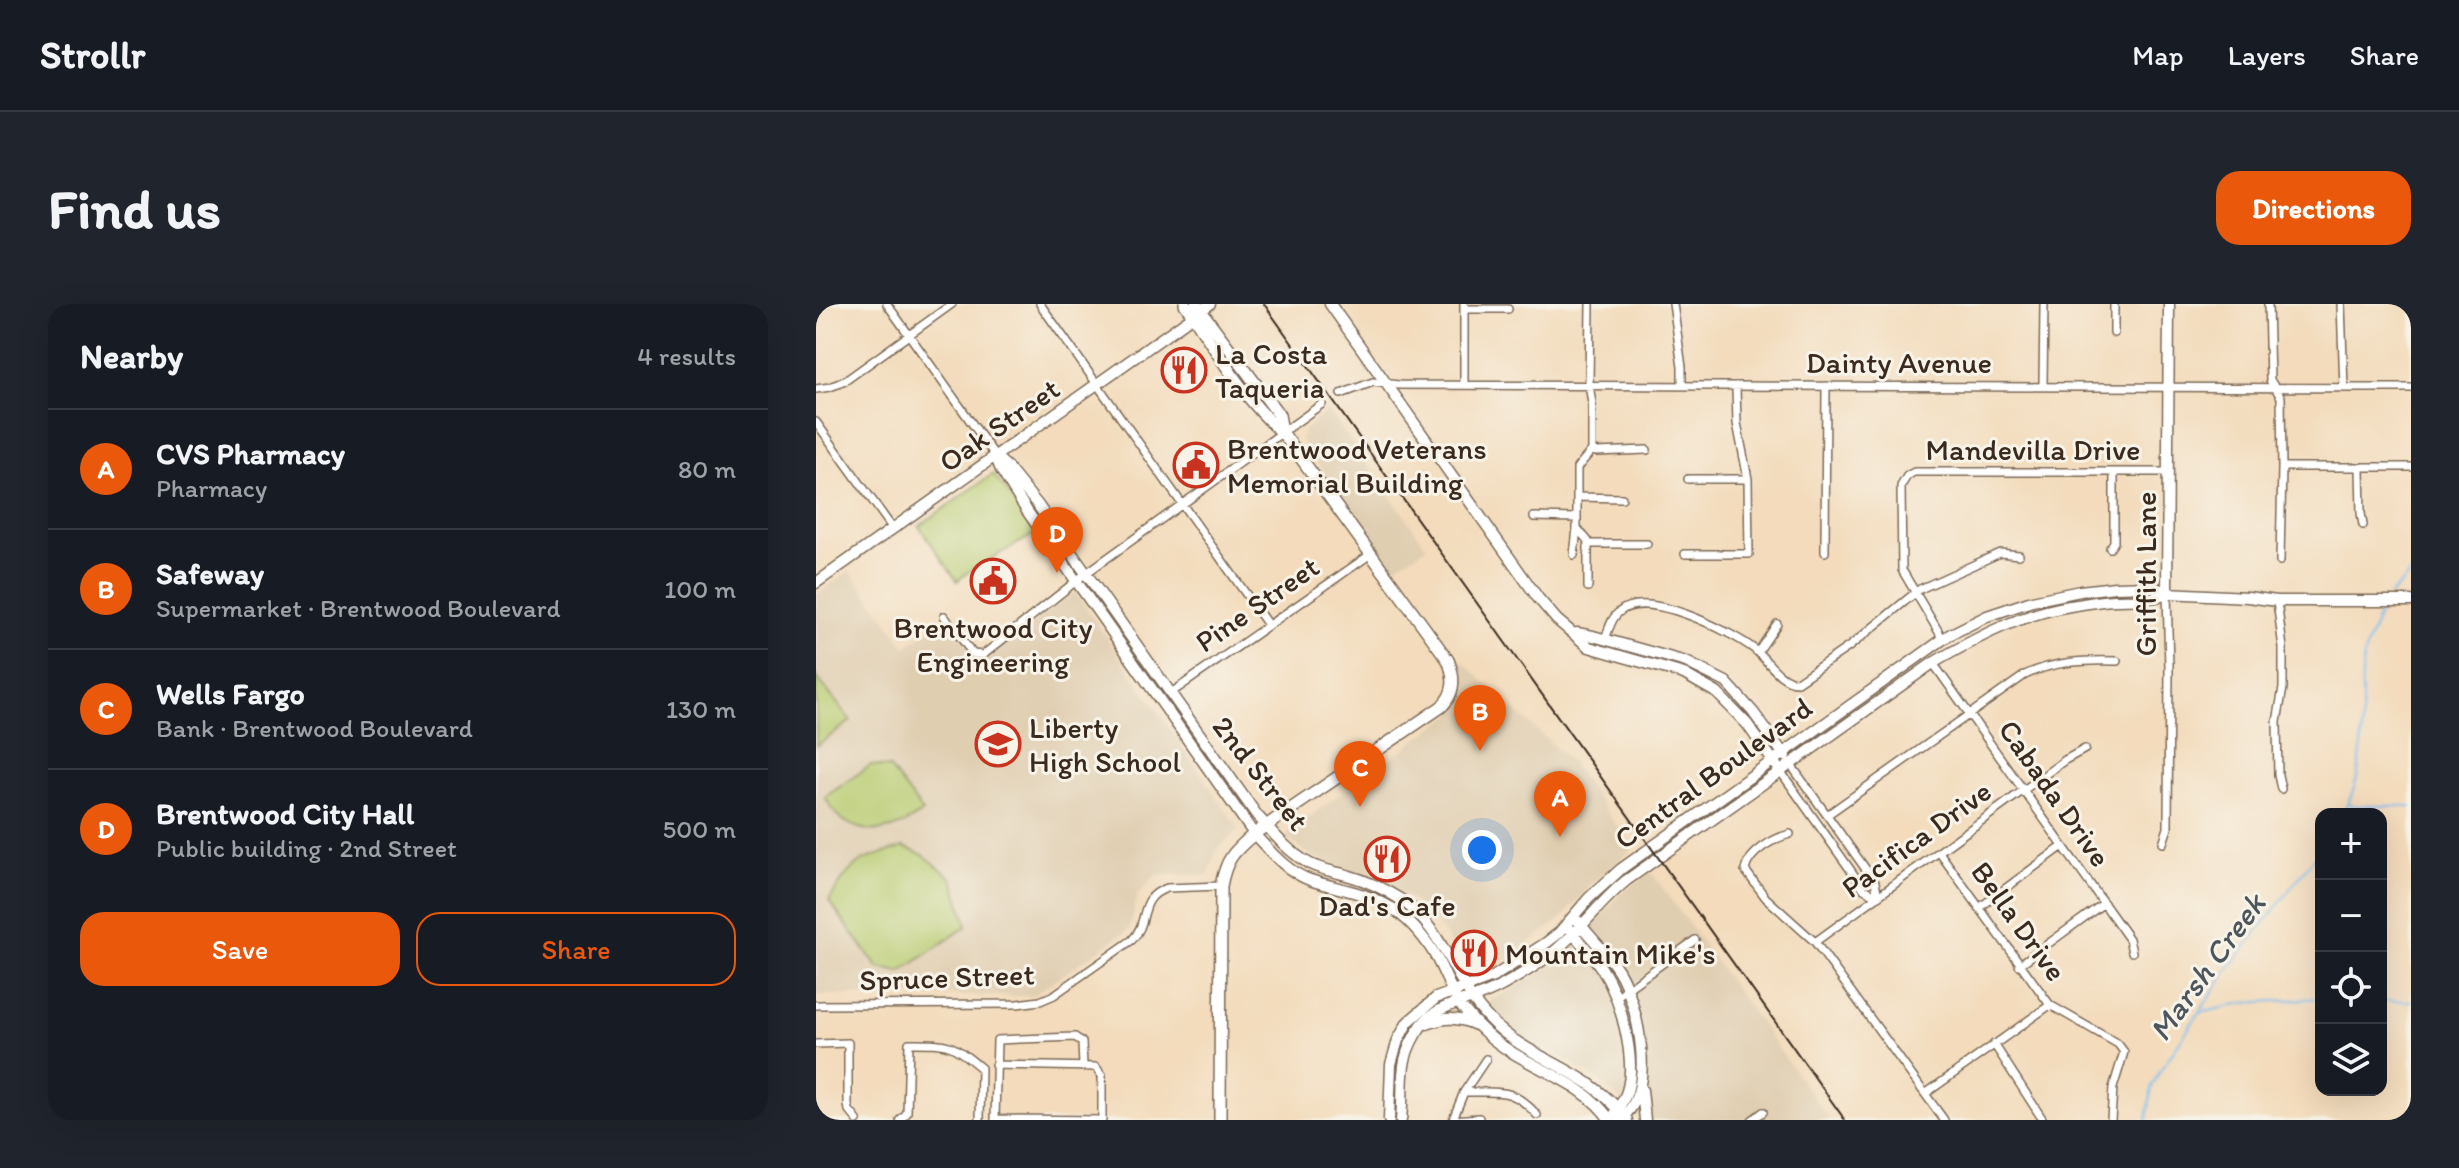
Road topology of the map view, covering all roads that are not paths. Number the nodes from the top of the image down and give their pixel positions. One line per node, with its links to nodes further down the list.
1 (887, 304): 17 (street, 2nd Street)
2 (952, 304): 17 (street)
3 (1040, 304): 20 (street)
4 (1185, 304): 14 (main road)
5 (1330, 304): 18 (street)
6 (1590, 304): 21 (street)
7 (1673, 304): 22 (street)
8 (2044, 304): 25 (street)
9 (2114, 304): 16 (street)
10 (2169, 304): 26 (street, Griffith Lane)
11 (2268, 304): 27 (street)
12 (2341, 304): 28 (street)
13 (1464, 306): 15 (street); 19 (street)
14 (1200, 309): 20 (street, Oak Street); 34 (main road)
15 (1508, 309)
16 (2114, 333)
17 (909, 336): 30 (street); 37 (street, 2nd Street)
18 (1387, 384): 19 (street, Dainty Avenue); 31 (street, Dainty Avenue); 72 (street)
19 (1464, 384): 21 (street, Dainty Avenue)
20 (1096, 385): 37 (street, Oak Street); 47 (street)
21 (1589, 385): 22 (street, Dainty Avenue); 35 (street)
22 (1682, 386): 23 (street, Dainty Avenue)
23 (1736, 386): 24 (street, Dainty Avenue); 44 (street)
24 (1826, 386): 25 (street, Dainty Avenue); 56 (street)
25 (2043, 386): 26 (street, Dainty Avenue)
26 (2169, 388): 27 (street, Dainty Avenue); 42 (street, Griffith Lane)
27 (2275, 388): 28 (street, Dainty Avenue); 38 (street)
28 (2344, 388): 29 (street, Dainty Avenue)
29 (2411, 388)
30 (816, 389)
31 (1341, 394)
32 (1322, 404): 34 (street)
33 (816, 422): 52 (street)
34 (1282, 432): 47 (street); 57 (main road)
35 (1592, 450): 36 (street); 45 (street)
36 (1647, 450)
37 (996, 457): 52 (street, Oak Street); 62 (street, 2nd Street)
38 (2282, 467): 40 (street); 61 (street)
39 (2411, 467): 40 (street)
40 (2360, 468): 50 (street)
41 (2114, 472): 42 (street, Mandevilla Drive); 55 (street); 65 (street, Mandevilla Drive)
42 (2168, 472): 66 (street, Griffith Lane)
43 (1688, 479): 44 (street)
44 (1748, 479): 58 (street)
45 (1577, 497): 46 (street); 49 (street)
46 (1622, 498)
47 (1183, 505): 62 (street); 71 (street)
48 (1534, 517): 49 (street)
49 (1577, 518): 51 (street)
50 (2363, 525)
51 (1577, 528): 53 (street); 59 (street)
52 (893, 529): 63 (street, Oak Street)
53 (1588, 544): 54 (street); 64 (street)
54 (1647, 544)
55 (2110, 548)
56 (1825, 552)
57 (1371, 554): 71 (street, Pine Street); 90 (main road)
58 (1685, 554)
59 (1574, 555)
60 (2019, 555): 65 (street)
61 (2280, 561)
62 (1081, 577): 69 (street); 75 (street, 2nd Street); 77 (street, 2nd Street)
63 (816, 583)
64 (1588, 587)
65 (1915, 593): 73 (street, Mandevilla Drive); 76 (street)
66 (2167, 593): 67 (street, Central Boulevard); 73 (street, Central Boulevard); 79 (street, Central Boulevard); 93 (street, Griffith Lane)
67 (2277, 601): 68 (street, Central Boulevard); 87 (street)
68 (2406, 602)
69 (944, 616)
70 (1777, 624): 76 (street)
71 (1268, 625): 80 (street, Pine Street)
72 (1575, 633): 74 (street); 84 (street)
73 (1943, 639): 83 (street, Central Boulevard)
74 (1605, 640): 76 (street); 83 (street)
75 (1125, 650): 77 (street); 91 (street, 2nd Street)
76 (1758, 652)
77 (1147, 660): 80 (street, 2nd Street)
78 (2117, 661): 81 (street)
79 (1933, 663): 81 (street, Cabada Drive); 85 (street, Central Boulevard)
80 (1171, 693): 90 (street, 2nd Street)
81 (1969, 714): 88 (street, Cabada Drive); 89 (street)
82 (2085, 749): 88 (street, Pacifica Drive)
83 (1783, 753): 84 (street, Central Boulevard); 85 (street)
84 (1773, 760): 86 (street); 100 (street, Central Boulevard)
85 (1791, 765): 86 (street, Central Boulevard); 89 (street)
86 (1781, 772): 97 (street); 100 (street, Central Boulevard)
87 (2281, 789)
88 (2024, 791): 94 (street, Cabada Drive); 95 (street, Pacifica Drive)
89 (1827, 815): 97 (street)
90 (1266, 826): 91 (main road); 105 (street, 2nd Street)
91 (1254, 834): 96 (main road); 107 (street, 2nd Street)
92 (1790, 834): 102 (street)
93 (2163, 843)
94 (2063, 846): 98 (street, Cabada Drive); 99 (street)
95 (1939, 852): 97 (street, Pacifica Drive); 99 (street, Bella Drive)
96 (1221, 886): 111 (street, Spruce Street); 132 (main road)
97 (1878, 896): 102 (street, Pacifica Drive)
98 (2104, 903): 103 (street, Cabada Drive); 104 (street)
99 (1979, 908): 104 (street, Bella Drive)
100 (1574, 925): 105 (street, Central Boulevard); 106 (street); 108 (street); 109 (street, Central Boulevard)
101 (1695, 940): 106 (street)
102 (1815, 942): 122 (street)
103 (2132, 952)
104 (2019, 965): 112 (street, Bella Drive)
105 (1465, 988): 107 (street, Central Boulevard); 109 (street, 2nd Street)
106 (1627, 989): 108 (street); 120 (street)
107 (1452, 991): 110 (street, 2nd Street); 133 (street, Central Boulevard)
108 (1616, 997): 125 (street)
109 (1472, 998): 110 (street, Central Boulevard); 125 (street, 2nd Street)
110 (1459, 1002): 113 (street, Central Boulevard); 114 (street, 2nd Street)
111 (816, 1005)
112 (2050, 1005): 116 (street); 140 (street, Bella Drive)
113 (1421, 1026): 114 (street); 134 (street)
114 (1481, 1028): 125 (street)
115 (816, 1044): 128 (street)
116 (1994, 1044): 122 (street); 139 (street)
117 (1486, 1059): 121 (street)
118 (995, 1065): 119 (street); 119 (street); 127 (street)
119 (1083, 1066): 131 (street)
120 (1641, 1085): 125 (street); 136 (street)
121 (1464, 1092): 124 (street); 135 (street)
122 (1925, 1094): 138 (street)
123 (1763, 1112): 137 (street)
124 (1537, 1115)
125 (1618, 1117)
126 (1479, 1118): 135 (street)
127 (995, 1119): 131 (street)
128 (857, 1120)
129 (900, 1120): 130 (street)
130 (980, 1120)
131 (1102, 1120)
132 (1220, 1120)
133 (1389, 1120)
134 (1401, 1120)
135 (1453, 1120)
136 (1645, 1120)
137 (1752, 1120)
138 (1944, 1120)
139 (2043, 1120)
140 (2111, 1120)

